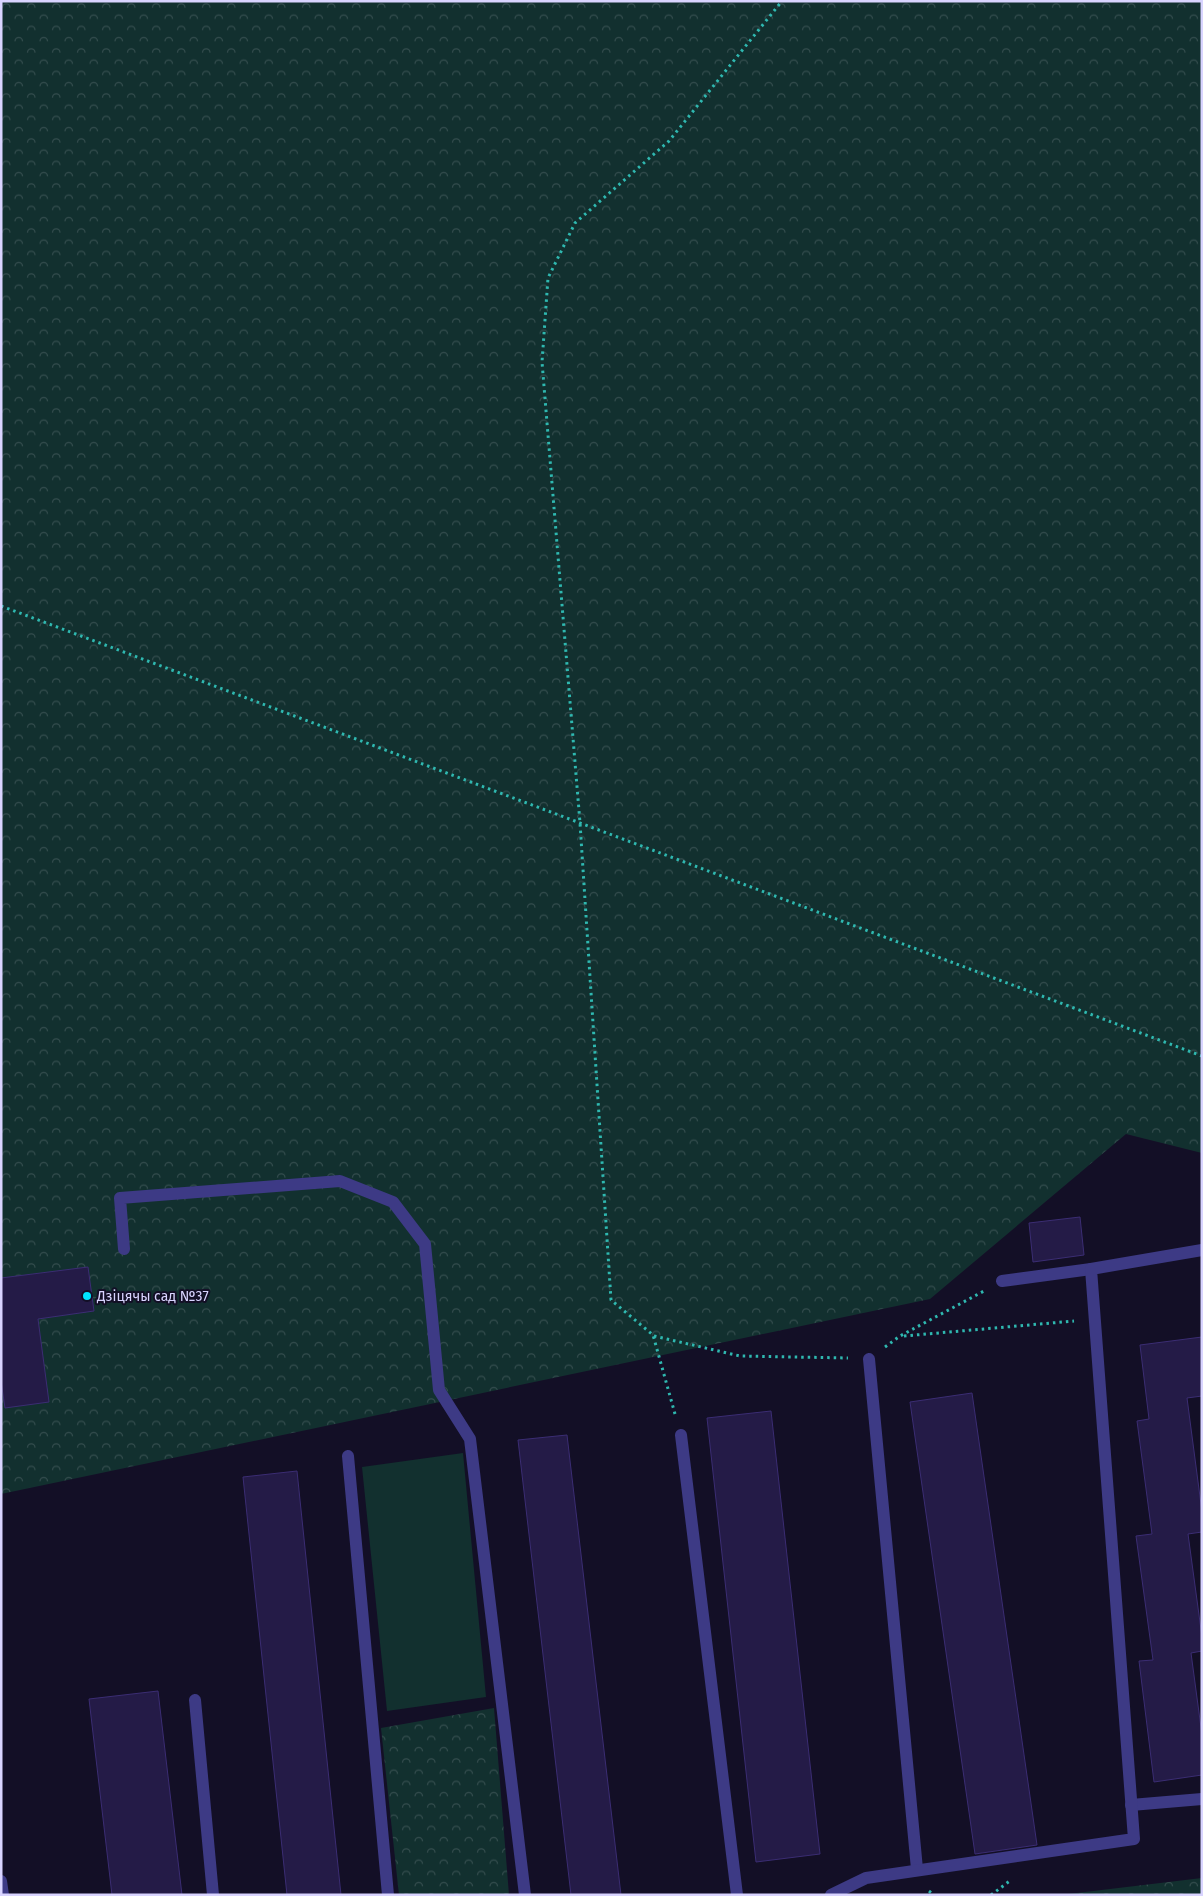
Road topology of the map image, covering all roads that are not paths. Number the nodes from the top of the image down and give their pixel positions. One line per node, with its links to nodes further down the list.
1 (124, 1249): 16 (street)
2 (1202, 1250): 3 (street)
3 (1091, 1269): 4 (street); 10 (street)
4 (1002, 1281)
5 (869, 1359): 11 (street)
6 (681, 1435): 17 (street)
7 (348, 1456): 15 (street)
8 (196, 1700): 14 (street)
9 (1202, 1799): 10 (street)
10 (1131, 1805): 11 (street)
11 (917, 1869): 18 (street)
12 (1, 1880): 13 (street)
13 (3, 1895)
14 (213, 1895)
15 (388, 1895)
16 (525, 1895)
17 (737, 1895)
18 (831, 1895)

